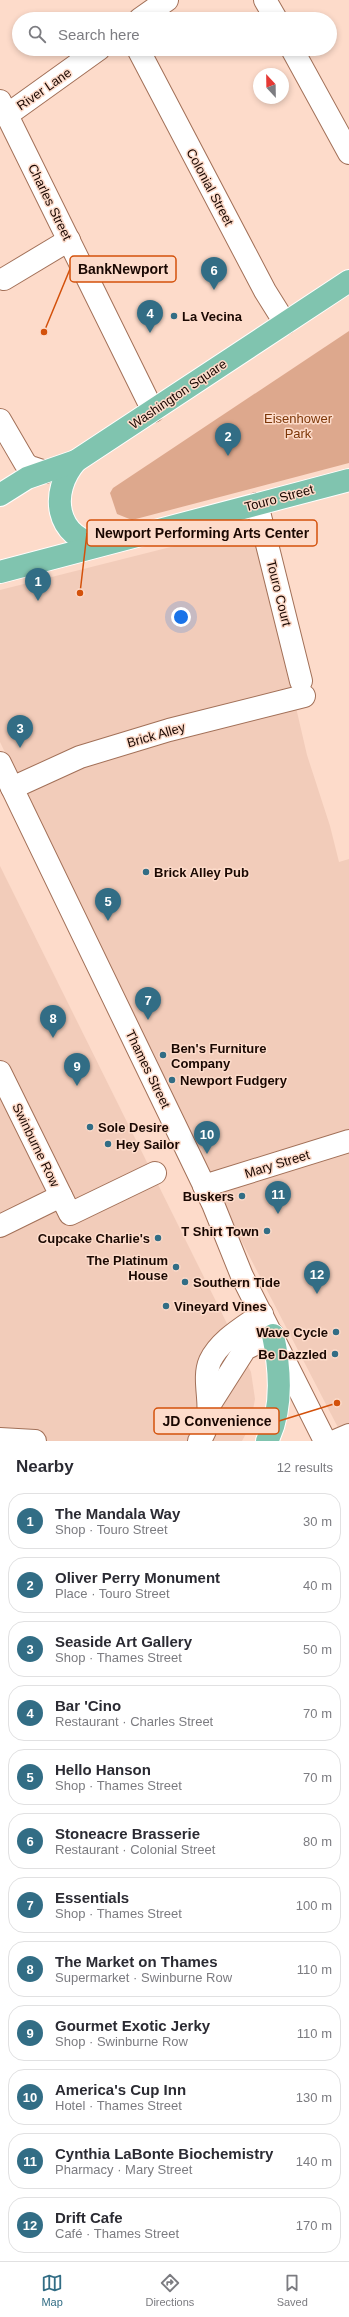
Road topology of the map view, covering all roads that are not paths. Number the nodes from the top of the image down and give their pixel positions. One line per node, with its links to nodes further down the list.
1 (168, 0): 3 (street)
2 (266, 0): 4 (street)
3 (150, 12)
4 (272, 12)
5 (88, 56): 8 (street, River Lane)
6 (142, 56): 13 (street, Colonial Street)
7 (296, 56): 9 (street)
8 (4, 108): 10 (street, Charles Street)
9 (349, 153)
10 (69, 240): 11 (street); 14 (street, Charles Street)
11 (4, 279)
12 (349, 281): 13 (main road, Washington Square)
13 (285, 323): 14 (main road, Washington Square)
14 (153, 410): 16 (main road, Washington Square)
15 (0, 420): 17 (street)
16 (76, 461): 17 (main road, Washington Square); 21 (main road)
17 (45, 472): 19 (main road, Washington Square)
18 (349, 480): 20 (main road, Touro Street)
19 (0, 494)
20 (257, 504): 21 (main road, Touro Street); 23 (street, Touro Court)
21 (100, 546): 22 (main road, Touro Street)
22 (0, 572)
23 (303, 689): 25 (street, Brick Alley)
24 (0, 763): 25 (street, Thames Street)
25 (12, 788): 29 (street, Thames Street)
26 (0, 1072): 30 (street, Swinburne Row)
27 (349, 1141): 29 (street, Mary Street)
28 (155, 1173): 30 (street, Swinburne Row)
29 (204, 1186): 32 (street, Thames Street)
30 (61, 1196): 31 (street)
31 (0, 1226)
32 (262, 1314): 33 (street, Thames Street); 34 (street)
33 (273, 1335): 34 (street); 35 (main road); 42 (street, Thames Street)
34 (210, 1404): 39 (street)
35 (276, 1411): 40 (main road); 41 (main road)
36 (349, 1435): 43 (street)
37 (0, 1439): 38 (street)
38 (35, 1441)
39 (199, 1441)
40 (267, 1441)
41 (275, 1441)
42 (325, 1441)
43 (335, 1441)

